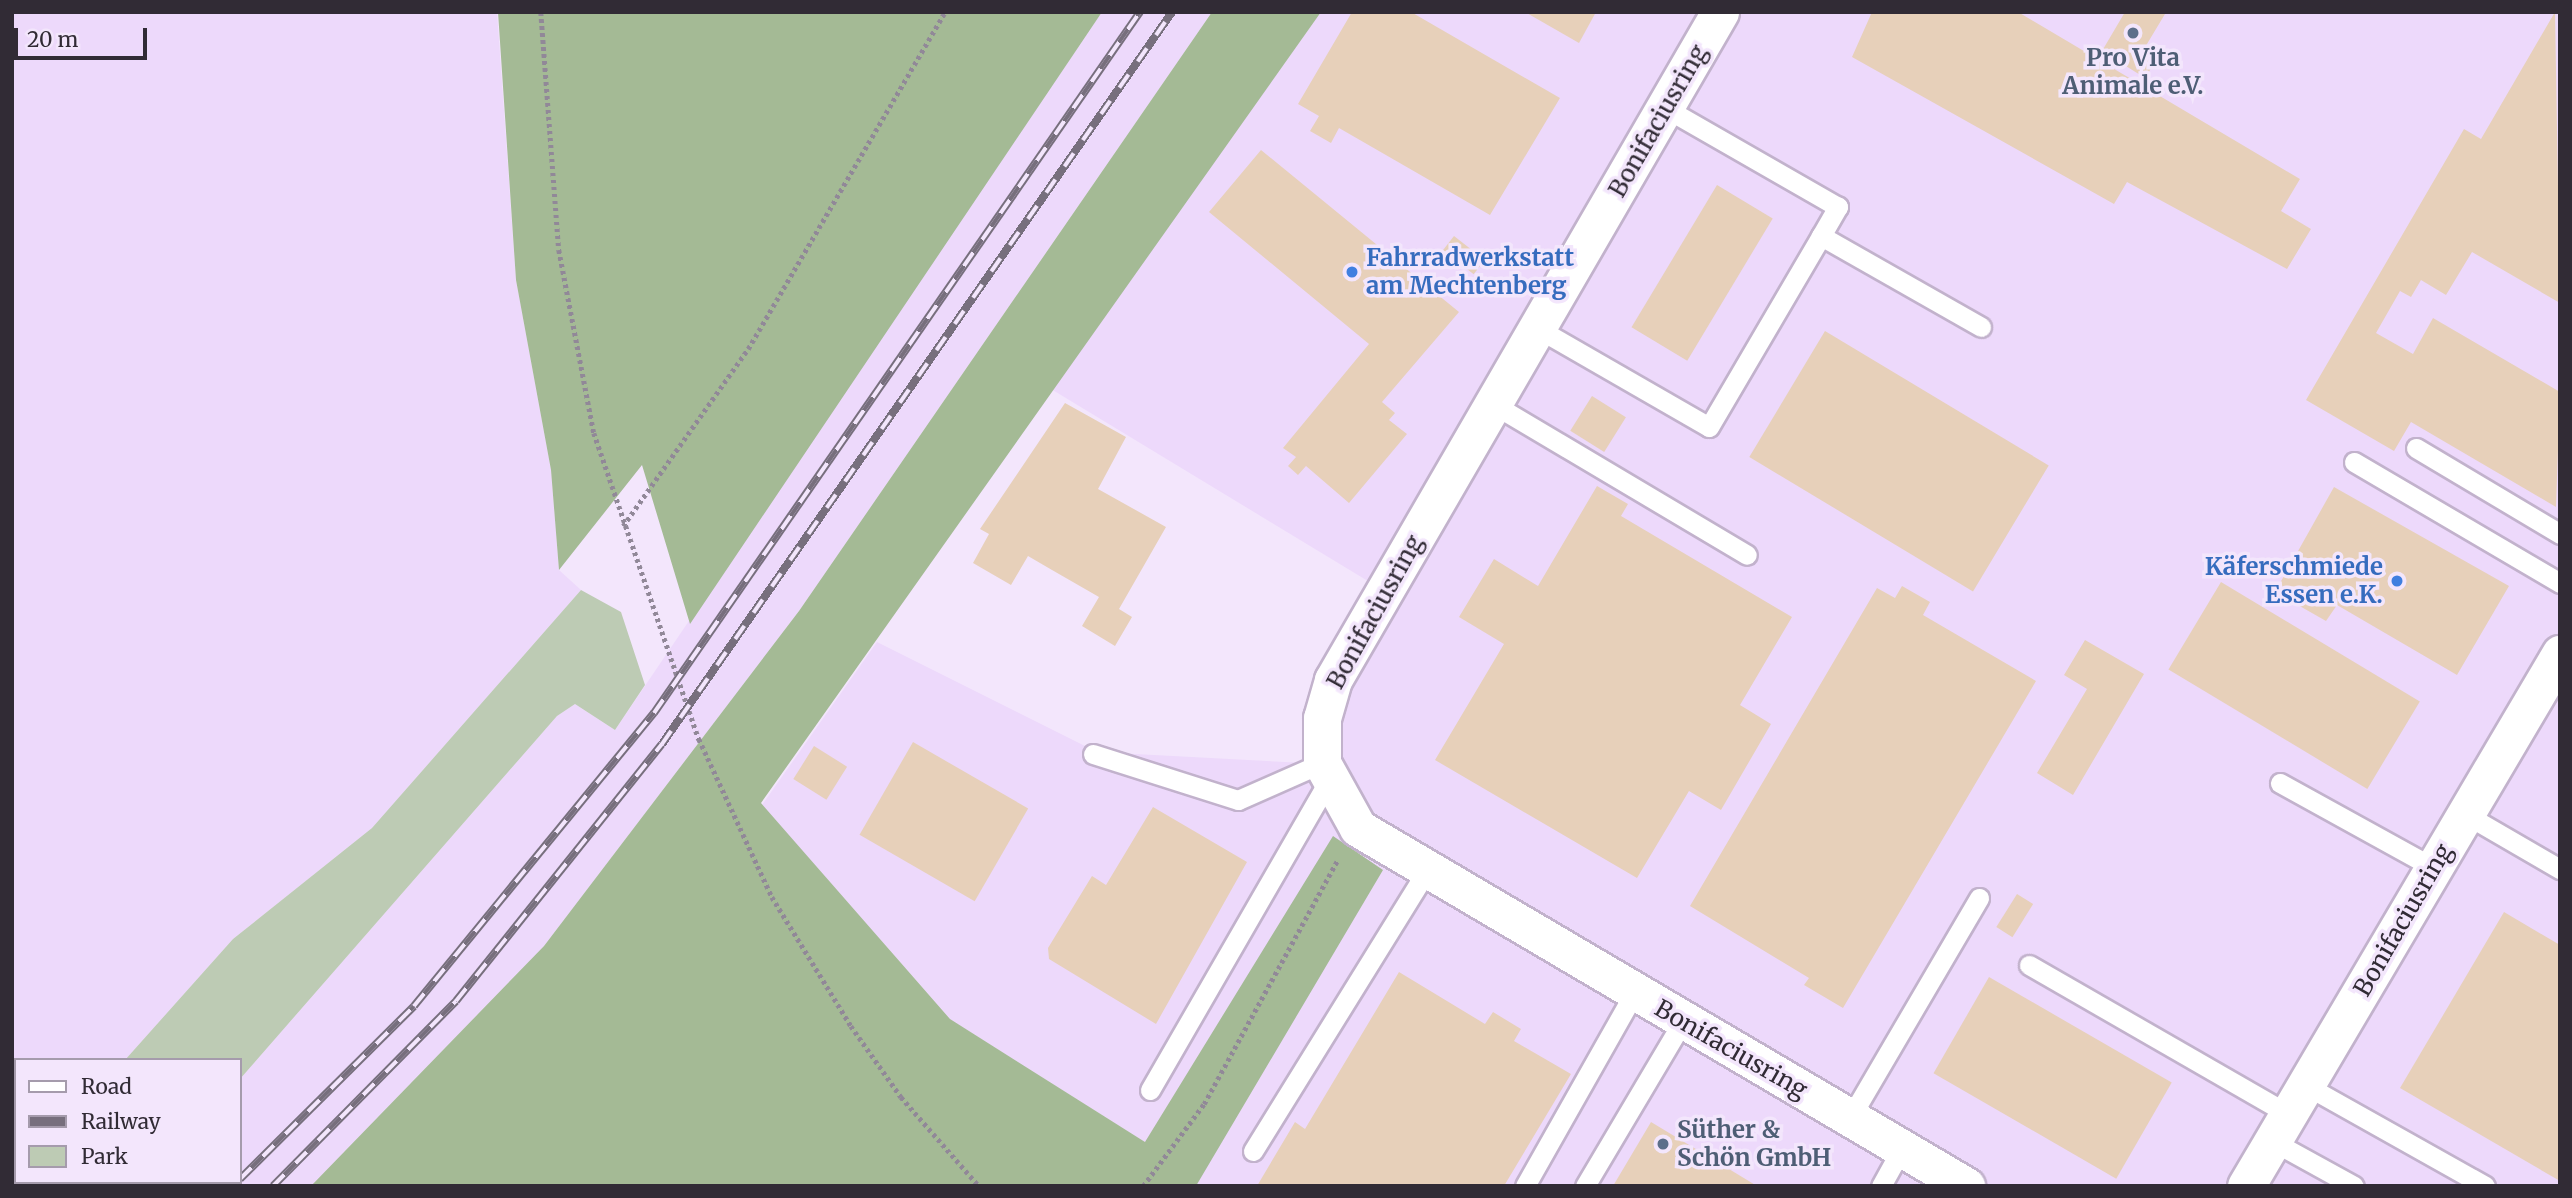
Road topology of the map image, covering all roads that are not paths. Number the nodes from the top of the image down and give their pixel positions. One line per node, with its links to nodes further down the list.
1 (1720, 12): 2 (street, Bonifaciusring)
2 (1665, 108): 3 (lane); 5 (street, Bonifaciusring)
3 (1821, 236): 4 (lane); 5 (lane)
4 (1981, 327)
5 (1537, 328): 6 (street, Bonifaciusring)
6 (1493, 404): 10 (lane); 14 (street, Bonifaciusring)
7 (2416, 448): 9 (lane)
8 (2354, 462): 11 (lane)
9 (2560, 534)
10 (1747, 555)
11 (2560, 583)
12 (2560, 654): 16 (street, Bonifaciusring)
13 (1093, 754): 14 (lane)
14 (1326, 771): 17 (street, Bonifaciusring); 24 (lane)
15 (2280, 783): 18 (lane)
16 (2466, 814): 18 (street, Bonifaciusring); 19 (lane)
17 (1428, 869): 22 (street, Bonifaciusring); 28 (lane)
18 (2434, 869): 25 (street, Bonifaciusring)
19 (2560, 869)
20 (1979, 898): 26 (lane)
21 (2029, 965): 25 (lane)
22 (1634, 993): 23 (street, Bonifaciusring); 30 (lane)
23 (1683, 1021): 26 (street, Bonifaciusring); 31 (lane)
24 (1150, 1090)
25 (2291, 1114): 33 (street, Bonifaciusring); 34 (lane); 35 (lane)
26 (1850, 1118): 27 (street, Bonifaciusring)
27 (1902, 1148): 29 (street, Bonifaciusring); 32 (lane)
28 (1254, 1151)
29 (1950, 1182)
30 (1525, 1186)
31 (1585, 1186)
32 (1881, 1186)
33 (2246, 1186)
34 (2354, 1186)
35 (2485, 1186)

